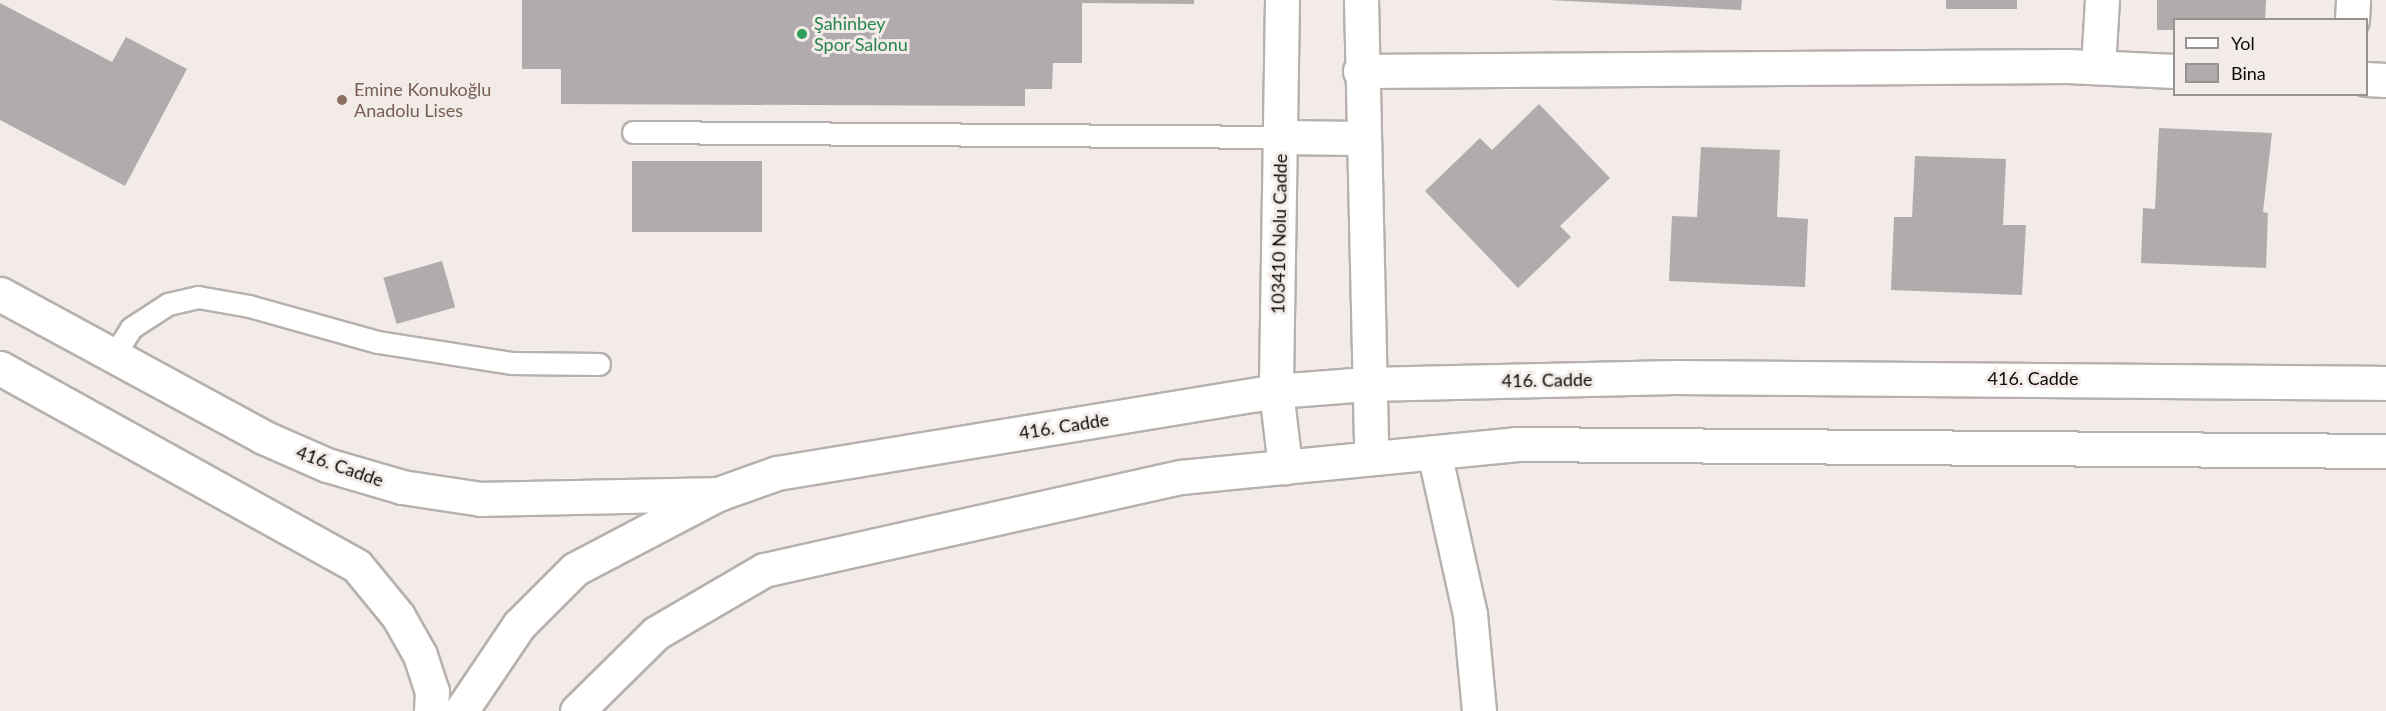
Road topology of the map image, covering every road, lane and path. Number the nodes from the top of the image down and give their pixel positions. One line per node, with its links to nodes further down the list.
1 (1282, 0): 12 (main road, 103410 Nolu Cadde)
2 (1361, 0): 7 (main road)
3 (2102, 0): 6 (main road)
4 (2353, 0): 5 (main road)
5 (2352, 18)
6 (2098, 67): 7 (main road); 8 (main road)
7 (1360, 71): 13 (main road)
8 (2173, 71)
9 (2368, 80): 10 (main road)
10 (2386, 80)
11 (633, 132): 12 (lane)
12 (1280, 137): 13 (main road); 20 (main road, 103410 Nolu Cadde)
13 (1361, 138): 19 (main road)
14 (0, 294): 15 (main road, 416. Cadde)
15 (113, 357): 16 (lane); 25 (main road, 416. Cadde)
16 (599, 364)
17 (0, 368): 26 (main road)
18 (2386, 383): 19 (main road, 416. Cadde)
19 (1367, 384): 20 (main road, 416. Cadde); 23 (main road)
20 (1276, 391): 24 (main road, 103410 Nolu Cadde); 25 (main road, 416. Cadde)
21 (2386, 451): 22 (main road)
22 (1434, 452): 23 (main road); 29 (main road)
23 (1371, 458): 24 (main road)
24 (1284, 467): 28 (main road)
25 (718, 494): 27 (main road, 416. Cadde)
26 (431, 711)
27 (461, 711)
28 (577, 711)
29 (1479, 711)

